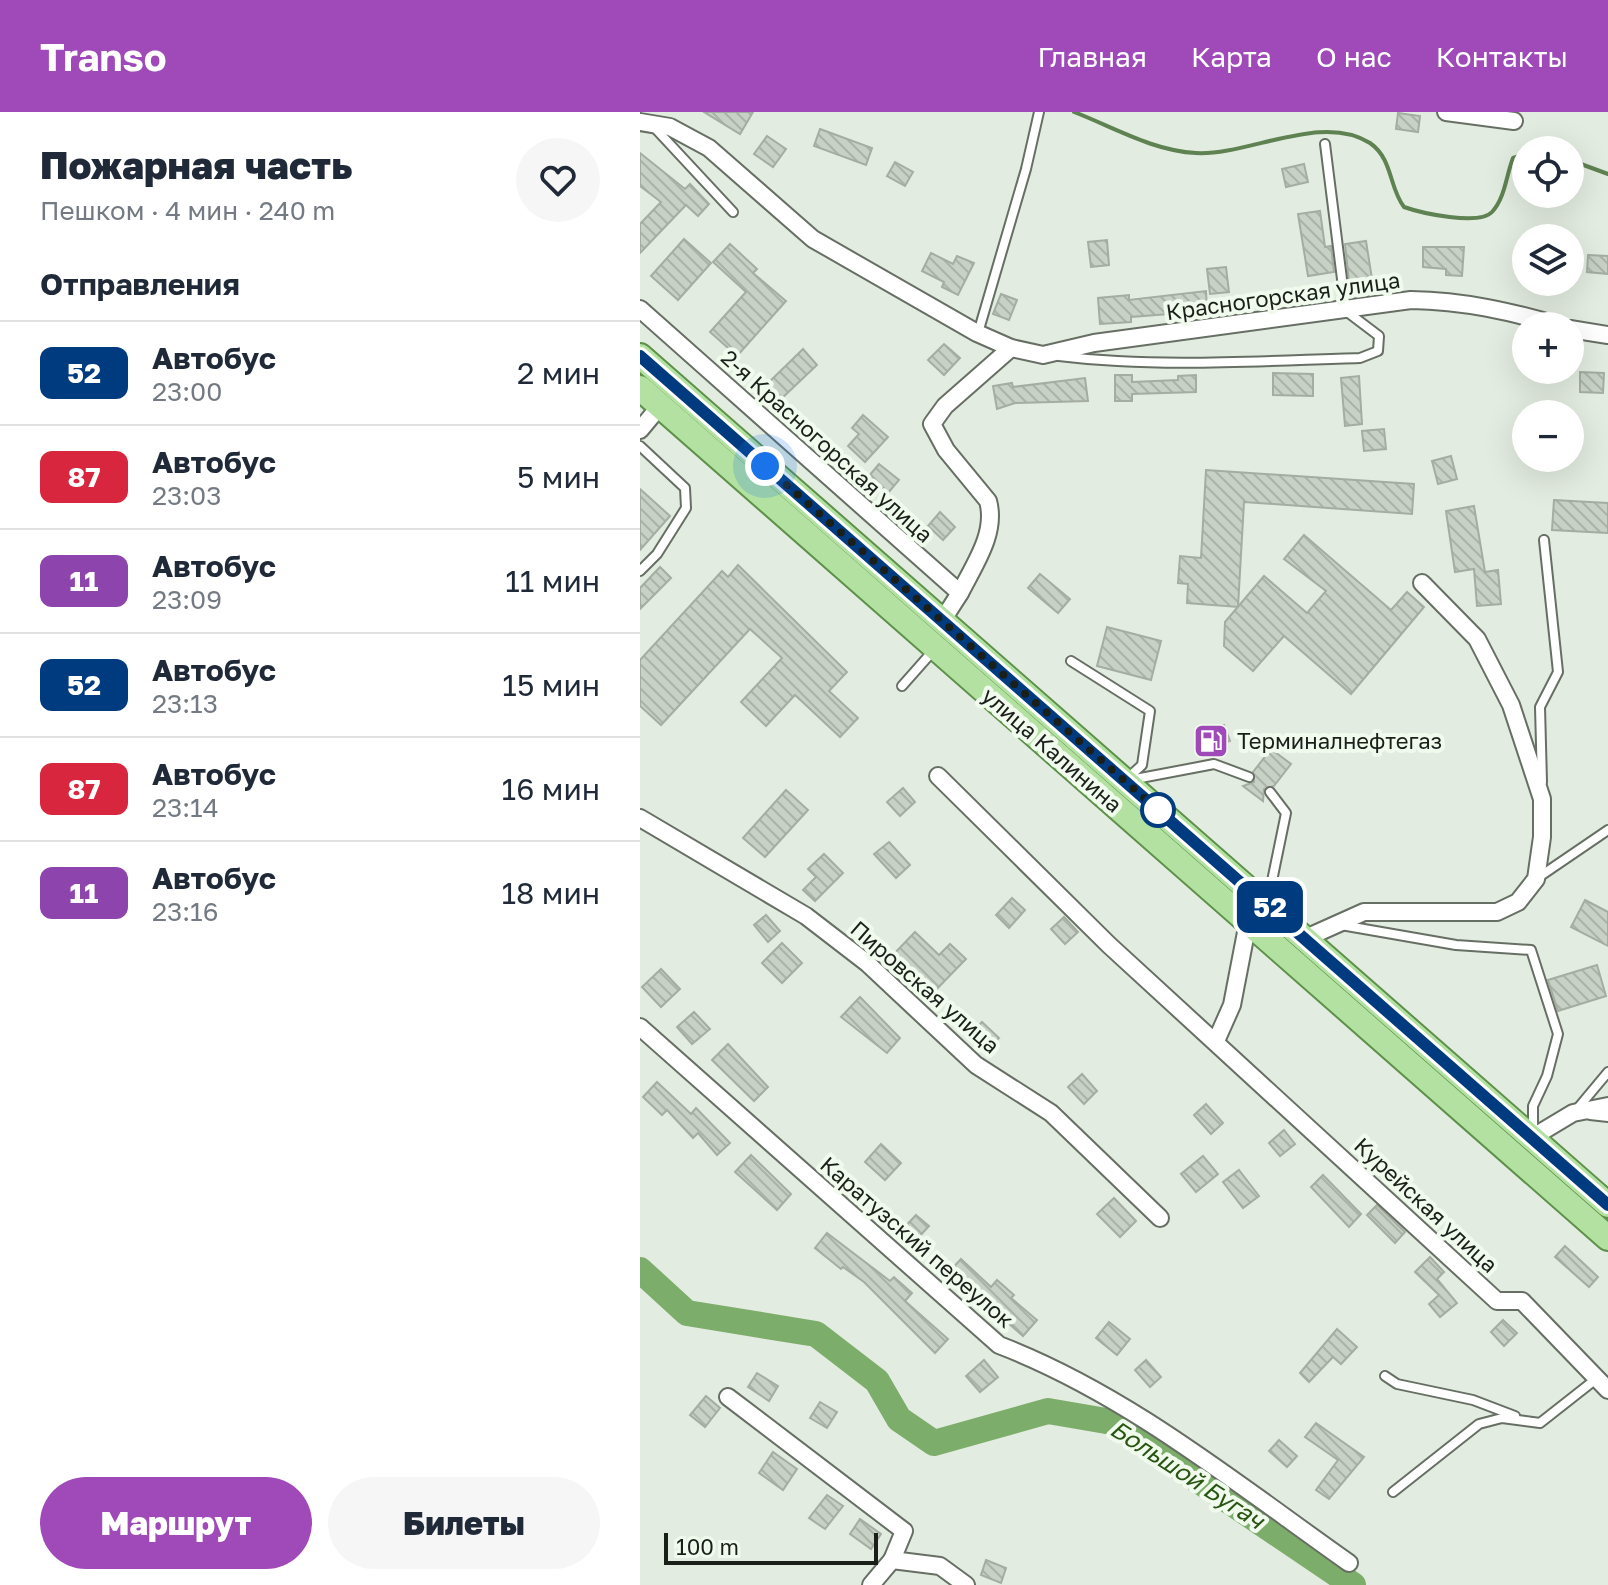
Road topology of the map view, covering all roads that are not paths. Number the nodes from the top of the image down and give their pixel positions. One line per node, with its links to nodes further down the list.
1 (1039, 112): 11 (lane)
2 (1446, 112): 3 (street)
3 (1514, 121)
4 (645, 122): 6 (lane); 11 (street, Красногорская улица)
5 (1325, 144): 8 (lane)
6 (733, 212)
7 (640, 309): 23 (street, 2-я Красногорская улица)
8 (1346, 311): 9 (street, Красногорская улица); 14 (street, Красногорская улица); 14 (lane)
9 (1514, 312)
10 (1584, 331): 12 (street)
11 (977, 333): 13 (street, Красногорская улица)
12 (1608, 335)
13 (1011, 348): 14 (street, Красногорская улица); 23 (street)
14 (1043, 355)
15 (640, 356): 17 (main road, улица Калинина)
16 (640, 388): 17 (main road, улица Калинина)
17 (668, 397): 18 (street); 24 (main road, улица Калинина); 25 (main road, улица Калинина)
18 (640, 430)
19 (640, 446): 21 (lane)
20 (1544, 540): 34 (lane)
21 (640, 571)
22 (1422, 583): 34 (street)
23 (960, 593): 24 (street)
24 (942, 621): 28 (main road, улица Калинина)
25 (936, 648): 27 (lane); 29 (main road, улица Калинина)
26 (1071, 661): 32 (lane)
27 (902, 686)
28 (1056, 721): 29 (main road); 32 (main road, улица Калинина)
29 (1039, 739): 35 (main road, улица Калинина)
30 (938, 776): 44 (street, Курейская улица)
31 (1249, 777): 32 (lane)
32 (1125, 781): 35 (main road); 39 (main road, улица Калинина)
33 (1270, 792): 39 (lane)
34 (1542, 799): 38 (street)
35 (1109, 800): 40 (main road, улица Калинина)
36 (640, 818): 51 (street, Пировская улица)
37 (1608, 830): 38 (lane)
38 (1536, 879): 41 (street)
39 (1260, 898): 42 (main road, улица Калинина)
40 (1248, 922): 44 (street); 52 (main road, улица Калинина)
41 (1334, 923): 42 (street); 49 (lane)
42 (1306, 938): 49 (main road, улица Калинина)
43 (640, 1027): 59 (street, Каратузский переулок)
44 (1216, 1041): 54 (street, Курейская улица)
45 (1608, 1072): 47 (lane)
46 (1608, 1106): 47 (street)
47 (1573, 1113): 48 (lane); 49 (street)
48 (1608, 1117)
49 (1533, 1137): 50 (main road, улица Калинина)
50 (1608, 1205)
51 (1160, 1218)
52 (1608, 1238)
53 (1385, 1376): 56 (lane)
54 (1602, 1385): 56 (lane)
55 (728, 1397): 58 (street)
56 (1523, 1420): 57 (lane)
57 (1393, 1492)
58 (892, 1560): 60 (street); 61 (street)
59 (1349, 1563)
60 (871, 1585)
61 (966, 1585)

